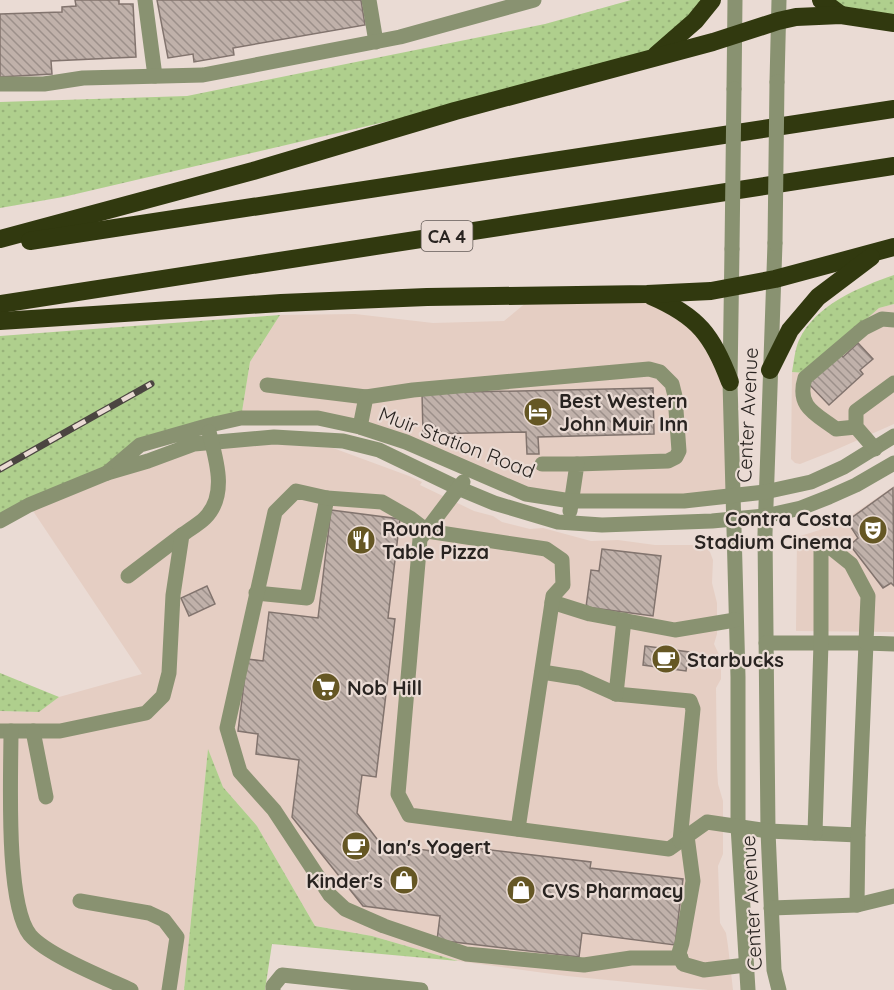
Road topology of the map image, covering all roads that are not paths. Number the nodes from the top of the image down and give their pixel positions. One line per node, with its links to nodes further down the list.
1 (145, 0): 14 (street)
2 (369, 0): 12 (street)
3 (534, 0): 12 (street)
4 (712, 0): 13 (highway)
5 (735, 0): 11 (street, Center Avenue)
6 (779, 0): 9 (street, Center Avenue)
7 (821, 0): 8 (highway)
8 (841, 15): 9 (highway); 10 (highway)
9 (778, 21): 11 (highway); 21 (street, Center Avenue, bridge)
10 (894, 23)
11 (735, 35): 13 (highway); 22 (street, Center Avenue, bridge)
12 (376, 42): 14 (street)
13 (650, 60): 18 (highway)
14 (155, 76): 15 (street)
15 (0, 84)
16 (894, 109): 19 (highway)
17 (894, 166): 24 (highway, CA 4)
18 (0, 239)
19 (0, 245)
20 (886, 250): 21 (highway); 27 (highway)
21 (774, 279): 22 (highway); 27 (street, Center Avenue)
22 (731, 288): 23 (highway); 28 (street, Center Avenue)
23 (647, 294): 26 (highway); 28 (highway)
24 (0, 304)
25 (894, 320): 34 (street)
26 (0, 321)
27 (771, 370): 44 (street, Center Avenue)
28 (730, 382): 45 (street, Center Avenue)
29 (894, 383): 34 (street)
30 (267, 386): 31 (street)
31 (366, 397): 33 (street); 40 (street)
32 (208, 426): 33 (street, Muir Station Road); 36 (street); 42 (street, Muir Station Road)
33 (360, 427): 41 (street, Muir Station Road)
34 (856, 427): 37 (street)
35 (894, 436): 37 (street, Muir Station Road)
36 (212, 442): 42 (street, Muir Station Road); 43 (street, Muir Station Road); 53 (street)
37 (875, 449): 44 (street, Muir Station Road)
38 (894, 463): 48 (street, Muir Station Road)
39 (542, 464): 40 (street)
40 (577, 464): 47 (street)
41 (471, 471): 43 (street); 47 (street, Muir Station Road)
42 (107, 473): 50 (street, Muir Station Road)
43 (458, 489): 51 (street, Muir Station Road); 52 (street)
44 (765, 492): 45 (street, Muir Station Road); 48 (street, Center Avenue)
45 (733, 497): 47 (street, Muir Station Road); 49 (street, Center Avenue)
46 (327, 498): 52 (street); 55 (street); 55 (street)
47 (571, 501): 51 (street)
48 (765, 516): 49 (street, Muir Station Road); 59 (street, Center Avenue)
49 (733, 520): 51 (street, Muir Station Road); 58 (street, Center Avenue)
50 (0, 521)
51 (569, 523)
52 (427, 531): 56 (street); 69 (street)
53 (182, 535): 54 (street); 66 (street)
54 (128, 576)
55 (256, 593): 78 (street)
56 (552, 602): 57 (street); 63 (street)
57 (624, 620): 58 (street); 64 (street)
58 (735, 620): 68 (street, Center Avenue)
59 (765, 643): 60 (street); 70 (street, Center Avenue)
60 (821, 643): 61 (street); 61 (street); 71 (street)
61 (866, 643): 62 (street); 72 (street)
62 (894, 644)
63 (542, 672): 64 (street); 69 (street)
64 (616, 694): 73 (street)
65 (5, 731): 66 (street); 80 (street)
66 (33, 731): 67 (street)
67 (46, 797)
68 (738, 826): 70 (street); 73 (street); 79 (street, Center Avenue)
69 (518, 829): 73 (street)
70 (768, 831): 71 (street); 77 (street, Center Avenue)
71 (815, 833): 72 (street)
72 (858, 835): 76 (street)
73 (683, 838): 78 (street)
74 (894, 896): 76 (street)
75 (80, 901): 81 (street)
76 (856, 905): 77 (street)
77 (771, 908): 85 (street, Center Avenue)
78 (681, 958): 79 (street)
79 (746, 965): 84 (street, Center Avenue)
80 (130, 990)
81 (169, 990)
82 (273, 990): 83 (street)
83 (421, 990)
84 (748, 990)
85 (779, 990)

